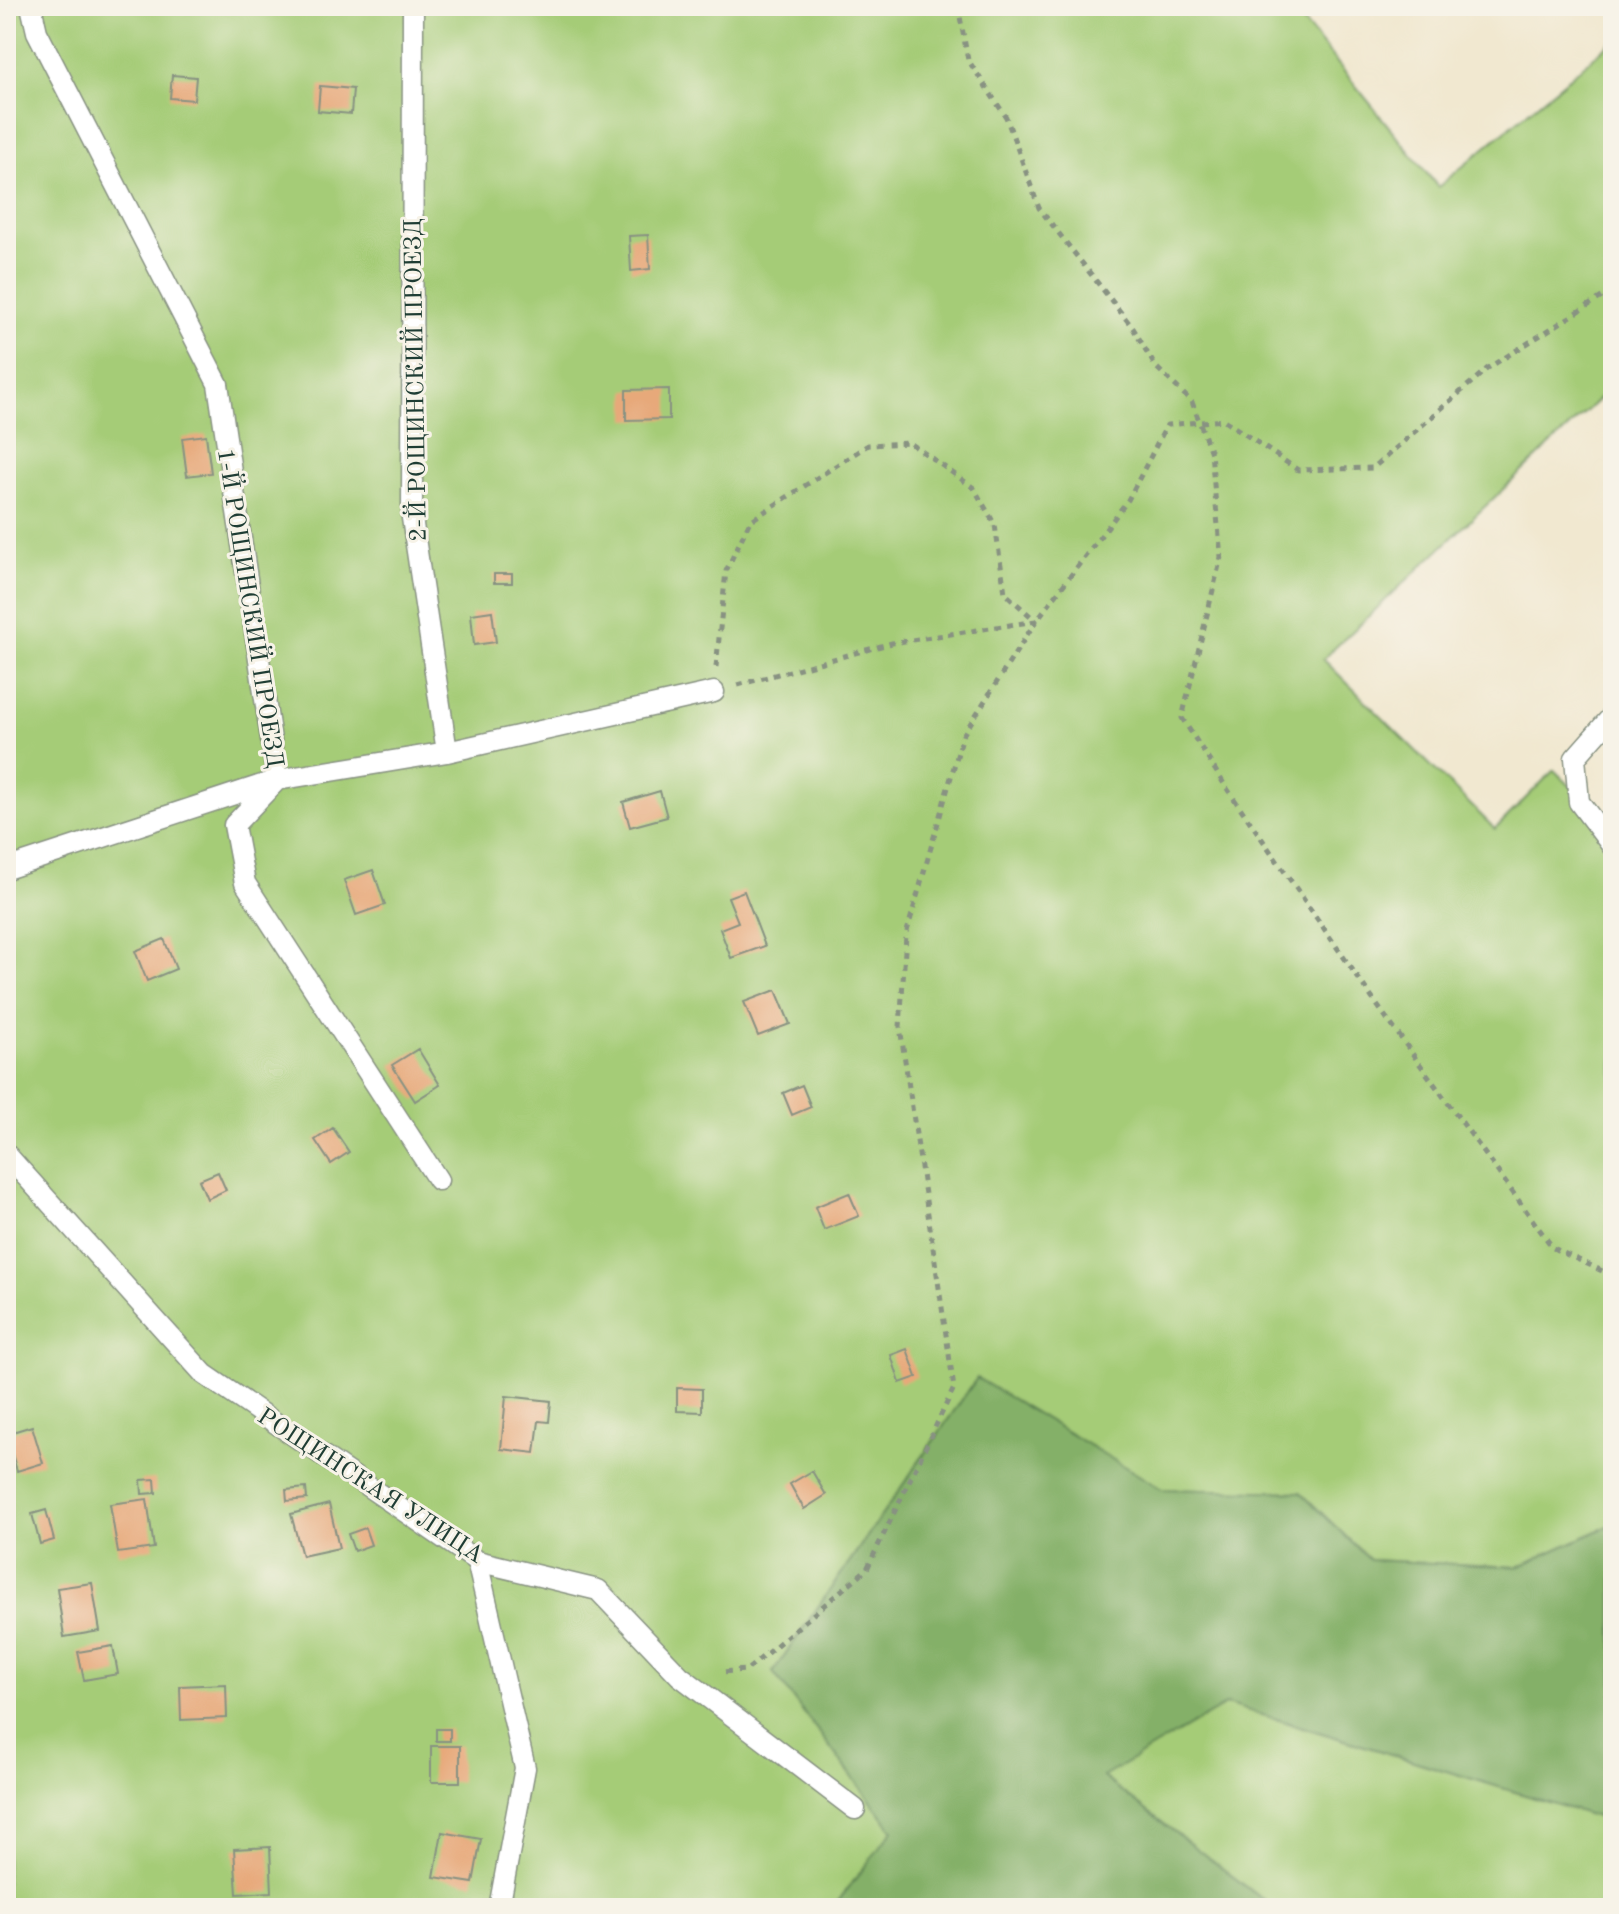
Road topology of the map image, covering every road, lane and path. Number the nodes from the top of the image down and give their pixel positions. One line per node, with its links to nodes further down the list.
1 (31, 6): 10 (lane, 1-Й РОЩИНСКИЙ ПРОЕЗД)
2 (413, 6): 9 (lane, 2-Й РОЩИНСКИЙ ПРОЕЗД)
3 (958, 6): 5 (path)
4 (1613, 290): 5 (path)
5 (1201, 422): 6 (path); 15 (path)
6 (1036, 621): 7 (path); 7 (path); 17 (path)
7 (714, 692): 9 (lane)
8 (1613, 715): 11 (lane)
9 (447, 752): 10 (lane)
10 (277, 780): 12 (lane); 14 (lane, 1-Й РОЩИНСКИЙ ПРОЕЗД)
11 (1613, 847)
12 (6, 869)
13 (6, 1154): 16 (lane, РОЩИНСКАЯ УЛИЦА)
14 (438, 1180)
15 (1613, 1276)
16 (477, 1561): 17 (lane, РОЩИНСКАЯ УЛИЦА); 19 (lane)
17 (680, 1676): 18 (lane, РОЩИНСКАЯ УЛИЦА)
18 (855, 1809)
19 (499, 1908)

